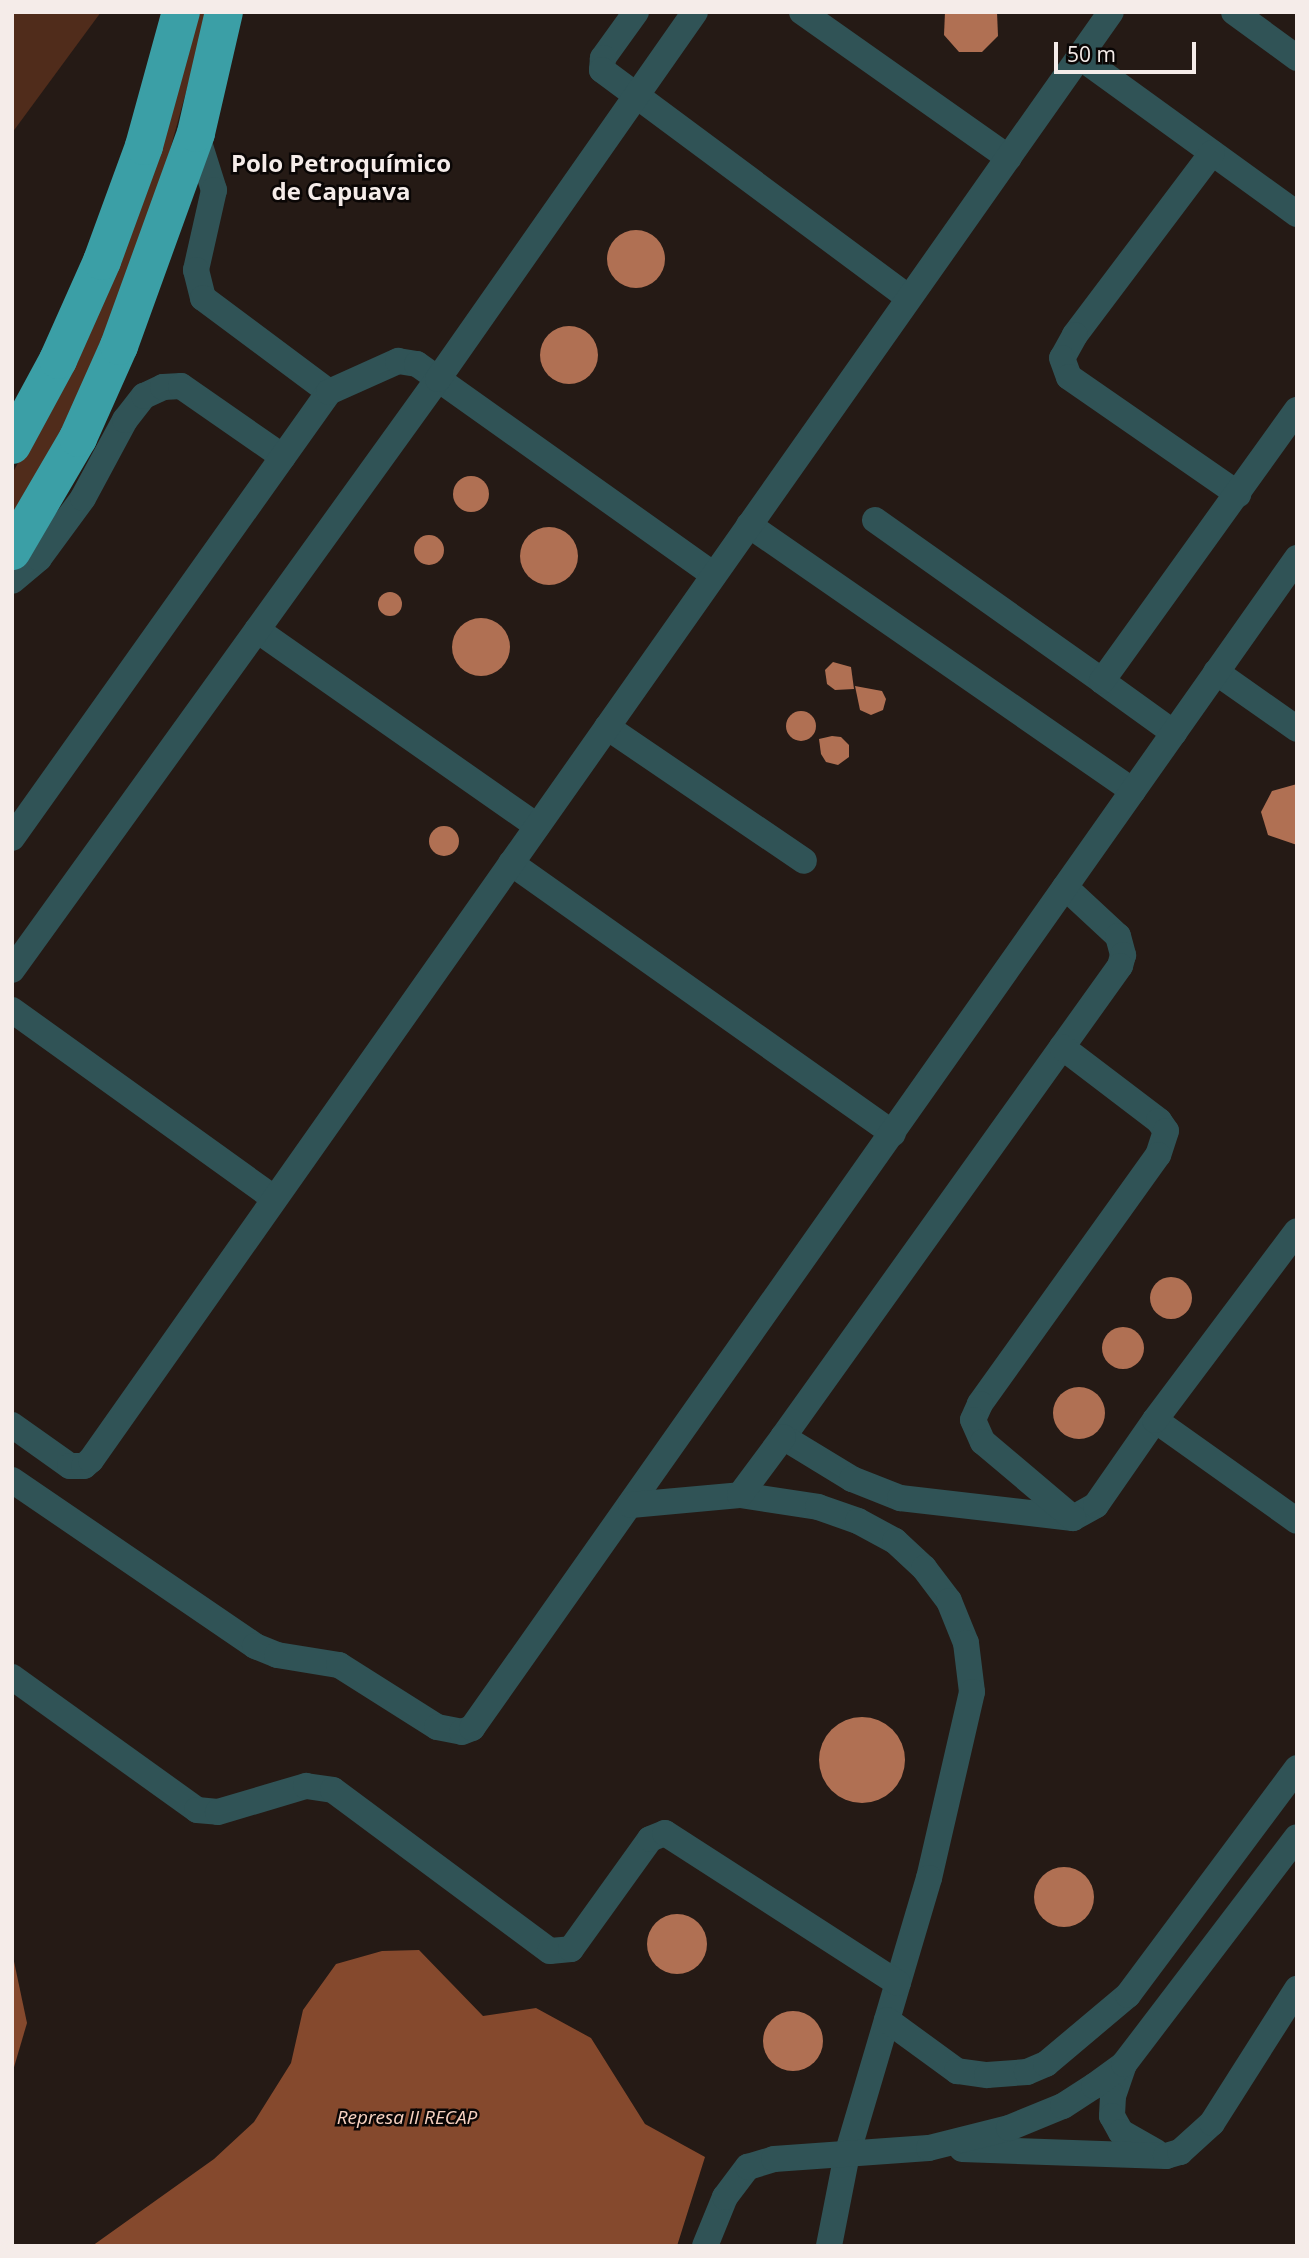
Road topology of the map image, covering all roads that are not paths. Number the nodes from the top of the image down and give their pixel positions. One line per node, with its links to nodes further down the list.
1 (181, 12): 21 (highway)
2 (224, 12): 11 (highway)
3 (234, 12): 11 (lane)
4 (636, 12): 12 (lane)
5 (695, 12): 12 (lane)
6 (802, 12): 15 (lane)
7 (1111, 12): 9 (lane)
8 (1234, 12): 10 (lane)
9 (1080, 57): 14 (lane); 15 (lane)
10 (1297, 58)
11 (211, 77): 13 (highway)
12 (634, 98): 17 (lane); 18 (lane)
13 (196, 133): 19 (lane); 26 (highway)
14 (1212, 153): 16 (lane); 23 (lane)
15 (1009, 158): 17 (lane)
16 (1297, 214)
17 (909, 299): 25 (lane)
18 (438, 379): 19 (lane); 28 (lane); 30 (lane)
19 (329, 392): 22 (lane)
20 (1297, 410): 23 (lane)
21 (12, 445)
22 (283, 457): 29 (lane); 38 (lane)
23 (1238, 494): 32 (lane)
24 (874, 520): 32 (lane)
25 (749, 526): 28 (lane); 36 (lane)
26 (12, 551)
27 (1297, 558): 31 (lane)
28 (714, 575): 33 (lane)
29 (12, 581)
30 (257, 630): 37 (lane); 42 (lane)
31 (1216, 672): 34 (lane); 35 (lane)
32 (1102, 681): 35 (lane)
33 (607, 727): 37 (lane); 39 (lane)
34 (1297, 729)
35 (1174, 733): 36 (lane)
36 (1133, 791): 41 (lane)
37 (537, 826): 40 (lane)
38 (12, 838)
39 (804, 861)
40 (511, 863): 45 (lane); 46 (lane)
41 (1065, 887): 44 (lane); 45 (lane)
42 (12, 970)
43 (12, 1010): 46 (lane)
44 (1062, 1047): 50 (lane); 54 (lane)
45 (893, 1133): 53 (lane)
46 (274, 1198): 49 (lane)
47 (1297, 1231): 48 (lane)
48 (1155, 1420): 54 (lane); 55 (lane)
49 (12, 1425)
50 (783, 1437): 52 (lane); 54 (lane)
51 (12, 1480): 53 (lane)
52 (740, 1495): 53 (lane); 59 (lane)
53 (631, 1505)
54 (1073, 1518)
55 (1297, 1521)
56 (12, 1678): 59 (lane)
57 (1297, 1768): 61 (lane)
58 (1297, 1837): 62 (lane)
59 (898, 1983): 61 (lane)
60 (1297, 1989): 65 (lane)
61 (887, 2021): 64 (lane)
62 (1124, 2064): 63 (lane); 65 (lane)
63 (929, 2148): 64 (lane); 65 (lane)
64 (847, 2154): 66 (lane); 67 (lane)
65 (1166, 2156)
66 (705, 2246)
67 (829, 2246)

